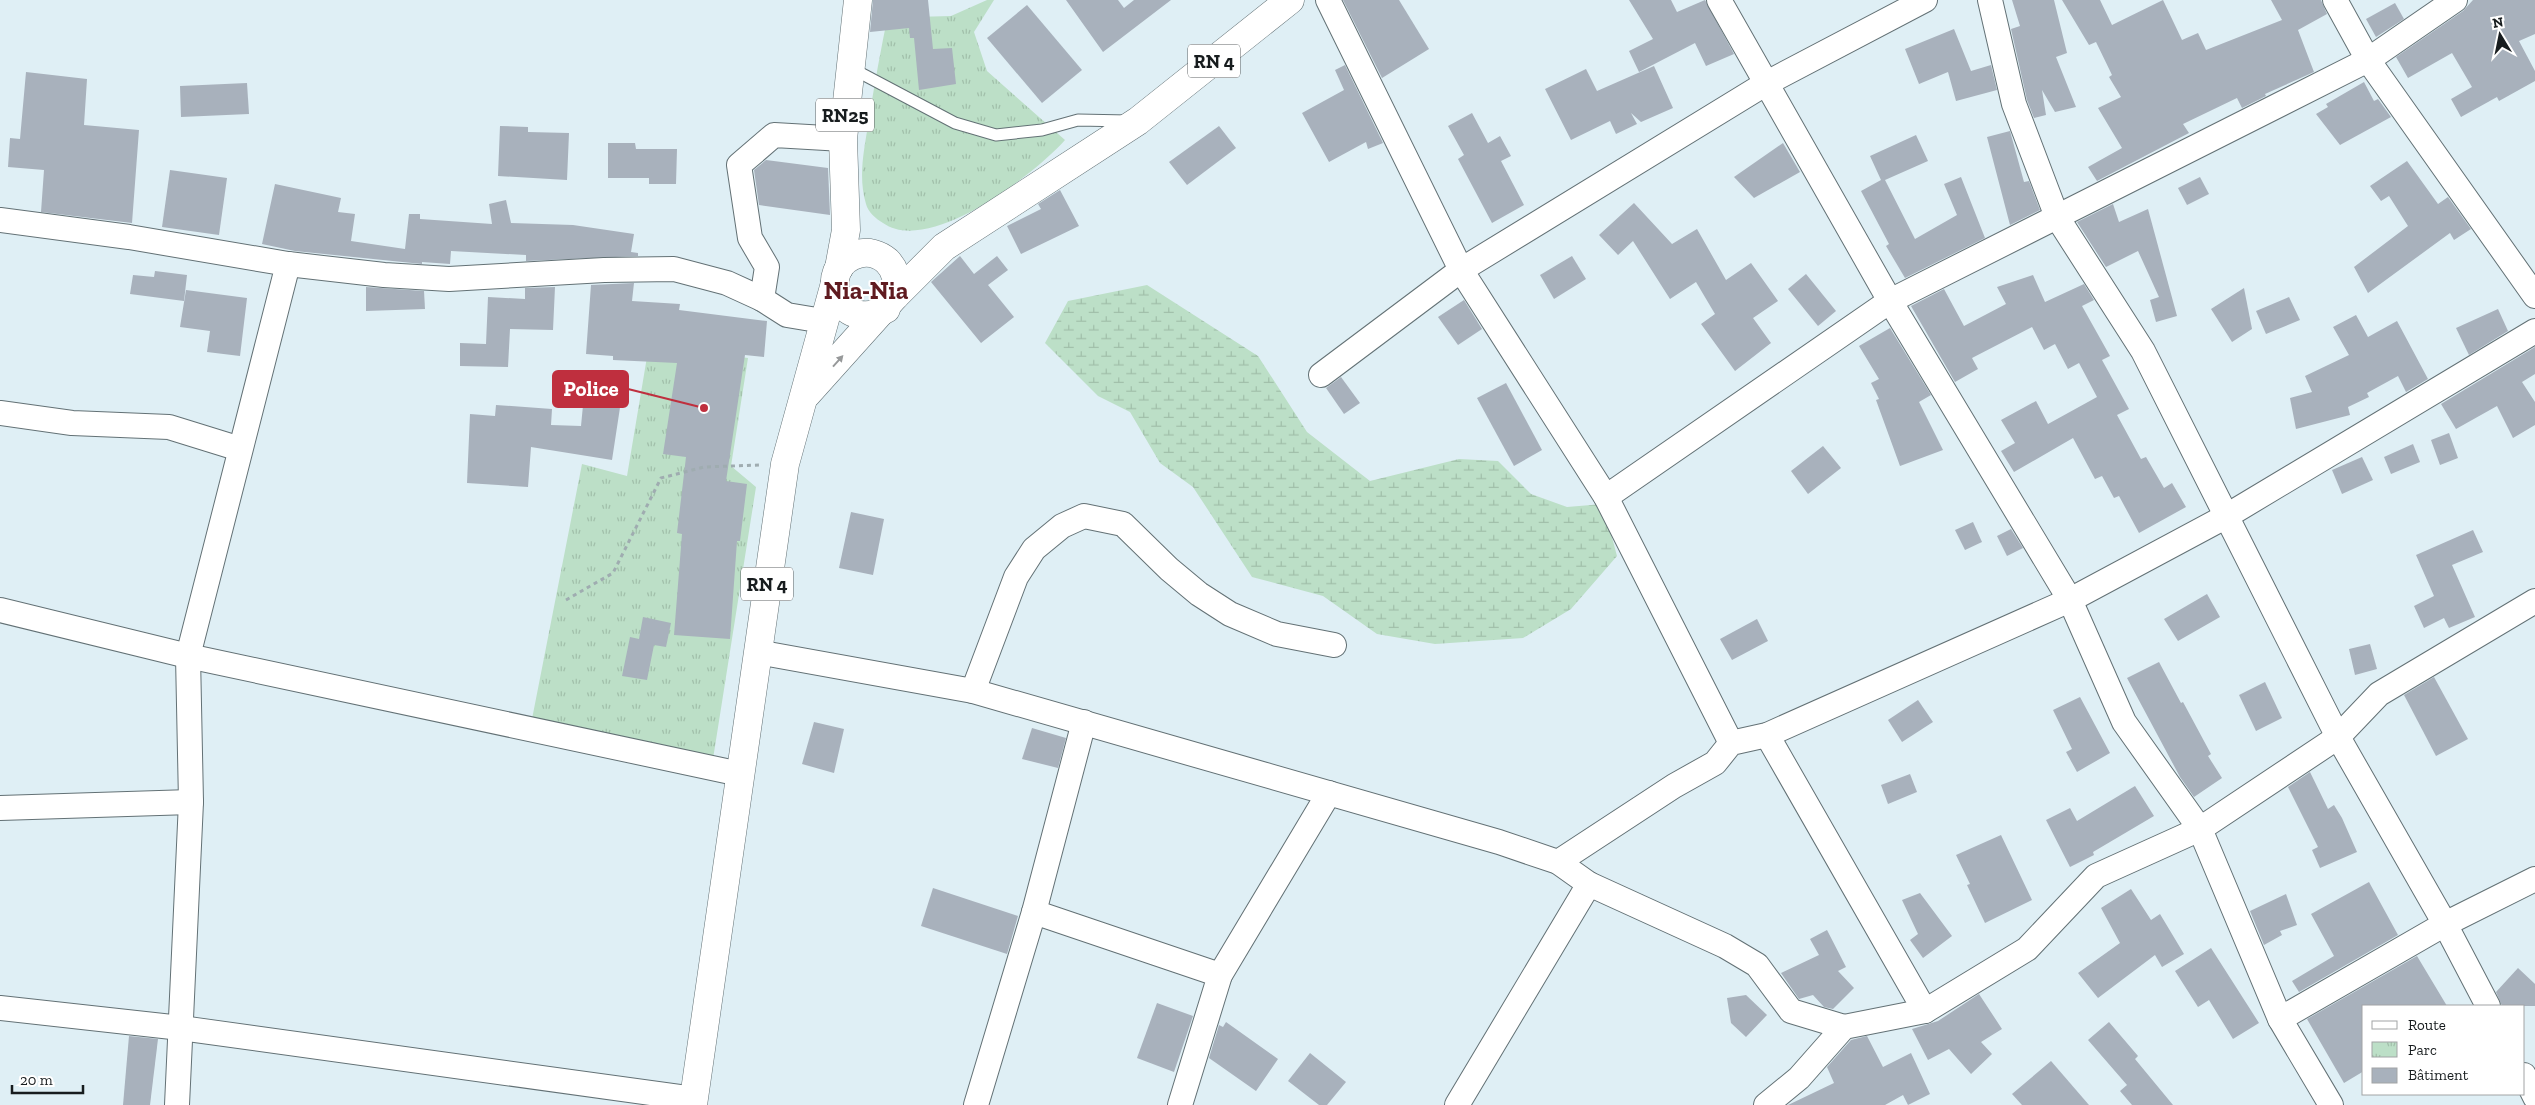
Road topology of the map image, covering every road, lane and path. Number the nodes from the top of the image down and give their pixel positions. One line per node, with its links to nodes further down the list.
1 (858, 0): 10 (main road, RN25)
2 (1290, 0): 12 (main road, RN 4)
3 (1328, 0): 20 (street)
4 (1719, 0): 11 (street)
5 (1925, 0): 11 (street)
6 (1990, 0): 14 (street)
7 (2335, 0): 9 (street)
8 (2455, 0): 9 (street)
9 (2368, 60): 14 (street); 22 (street)
10 (849, 68): 12 (lane); 13 (main road, RN25)
11 (1765, 84): 20 (street); 24 (street)
12 (1138, 121): 17 (main road, RN 4)
13 (843, 139): 16 (main road, RN25); 23 (street)
14 (2057, 217): 24 (street); 34 (street)
15 (0, 220): 19 (street)
16 (846, 230): 18 (main road); 21 (main road, RN25)
17 (944, 247): 18 (main road, RN 4); 25 (main road, RN 4)
18 (881, 256): 21 (main road); 25 (main road)
19 (288, 264): 23 (street); 31 (street)
20 (1461, 270): 28 (street); 33 (street)
21 (837, 275): 25 (main road); 26 (main road, RN 4)
22 (2535, 296)
23 (762, 298): 26 (street)
24 (1890, 301): 33 (street); 36 (street)
25 (890, 302): 29 (main road, RN 4, one-way to 25)
26 (823, 321): 29 (main road, RN 4)
27 (2535, 331): 34 (street)
28 (1321, 375)
29 (805, 397): 32 (main road, RN 4)
30 (0, 413): 31 (street)
31 (240, 449): 41 (street)
32 (785, 464): 35 (path); 40 (main road, RN 4)
33 (1606, 497): 46 (street)
34 (2225, 517): 36 (street); 45 (street)
35 (566, 600)
36 (2070, 600): 44 (street); 51 (street)
37 (2535, 601): 45 (street)
38 (0, 610): 41 (street)
39 (1334, 645): 42 (street)
40 (757, 652): 42 (street); 47 (main road, RN 4)
41 (188, 656): 47 (street); 49 (street)
42 (972, 691): 43 (street)
43 (1084, 722): 48 (street); 55 (street)
44 (1768, 735): 46 (street); 60 (street)
45 (2338, 737): 51 (street); 56 (street)
46 (1732, 743): 52 (street)
47 (740, 774): 66 (main road, RN 4)
48 (1329, 793): 52 (street); 57 (street)
49 (191, 802): 50 (street); 63 (street)
50 (0, 808)
51 (2200, 830): 60 (street); 61 (street)
52 (1558, 862): 54 (street)
53 (2535, 879): 56 (street)
54 (1589, 884): 62 (street); 70 (street)
55 (1034, 912): 57 (street); 68 (street)
56 (2445, 924): 58 (street); 61 (street)
57 (1220, 974): 69 (street)
58 (2487, 1005)
59 (0, 1008): 63 (street)
60 (1925, 1011): 62 (street)
61 (2280, 1019): 72 (street)
62 (1844, 1027): 71 (street)
63 (181, 1028): 66 (street); 67 (street)
64 (2525, 1077): 65 (street)
65 (2535, 1097)
66 (693, 1102)
67 (177, 1105)
68 (976, 1105)
69 (1180, 1105)
70 (1457, 1105)
71 (1766, 1105)
72 (2331, 1105)

